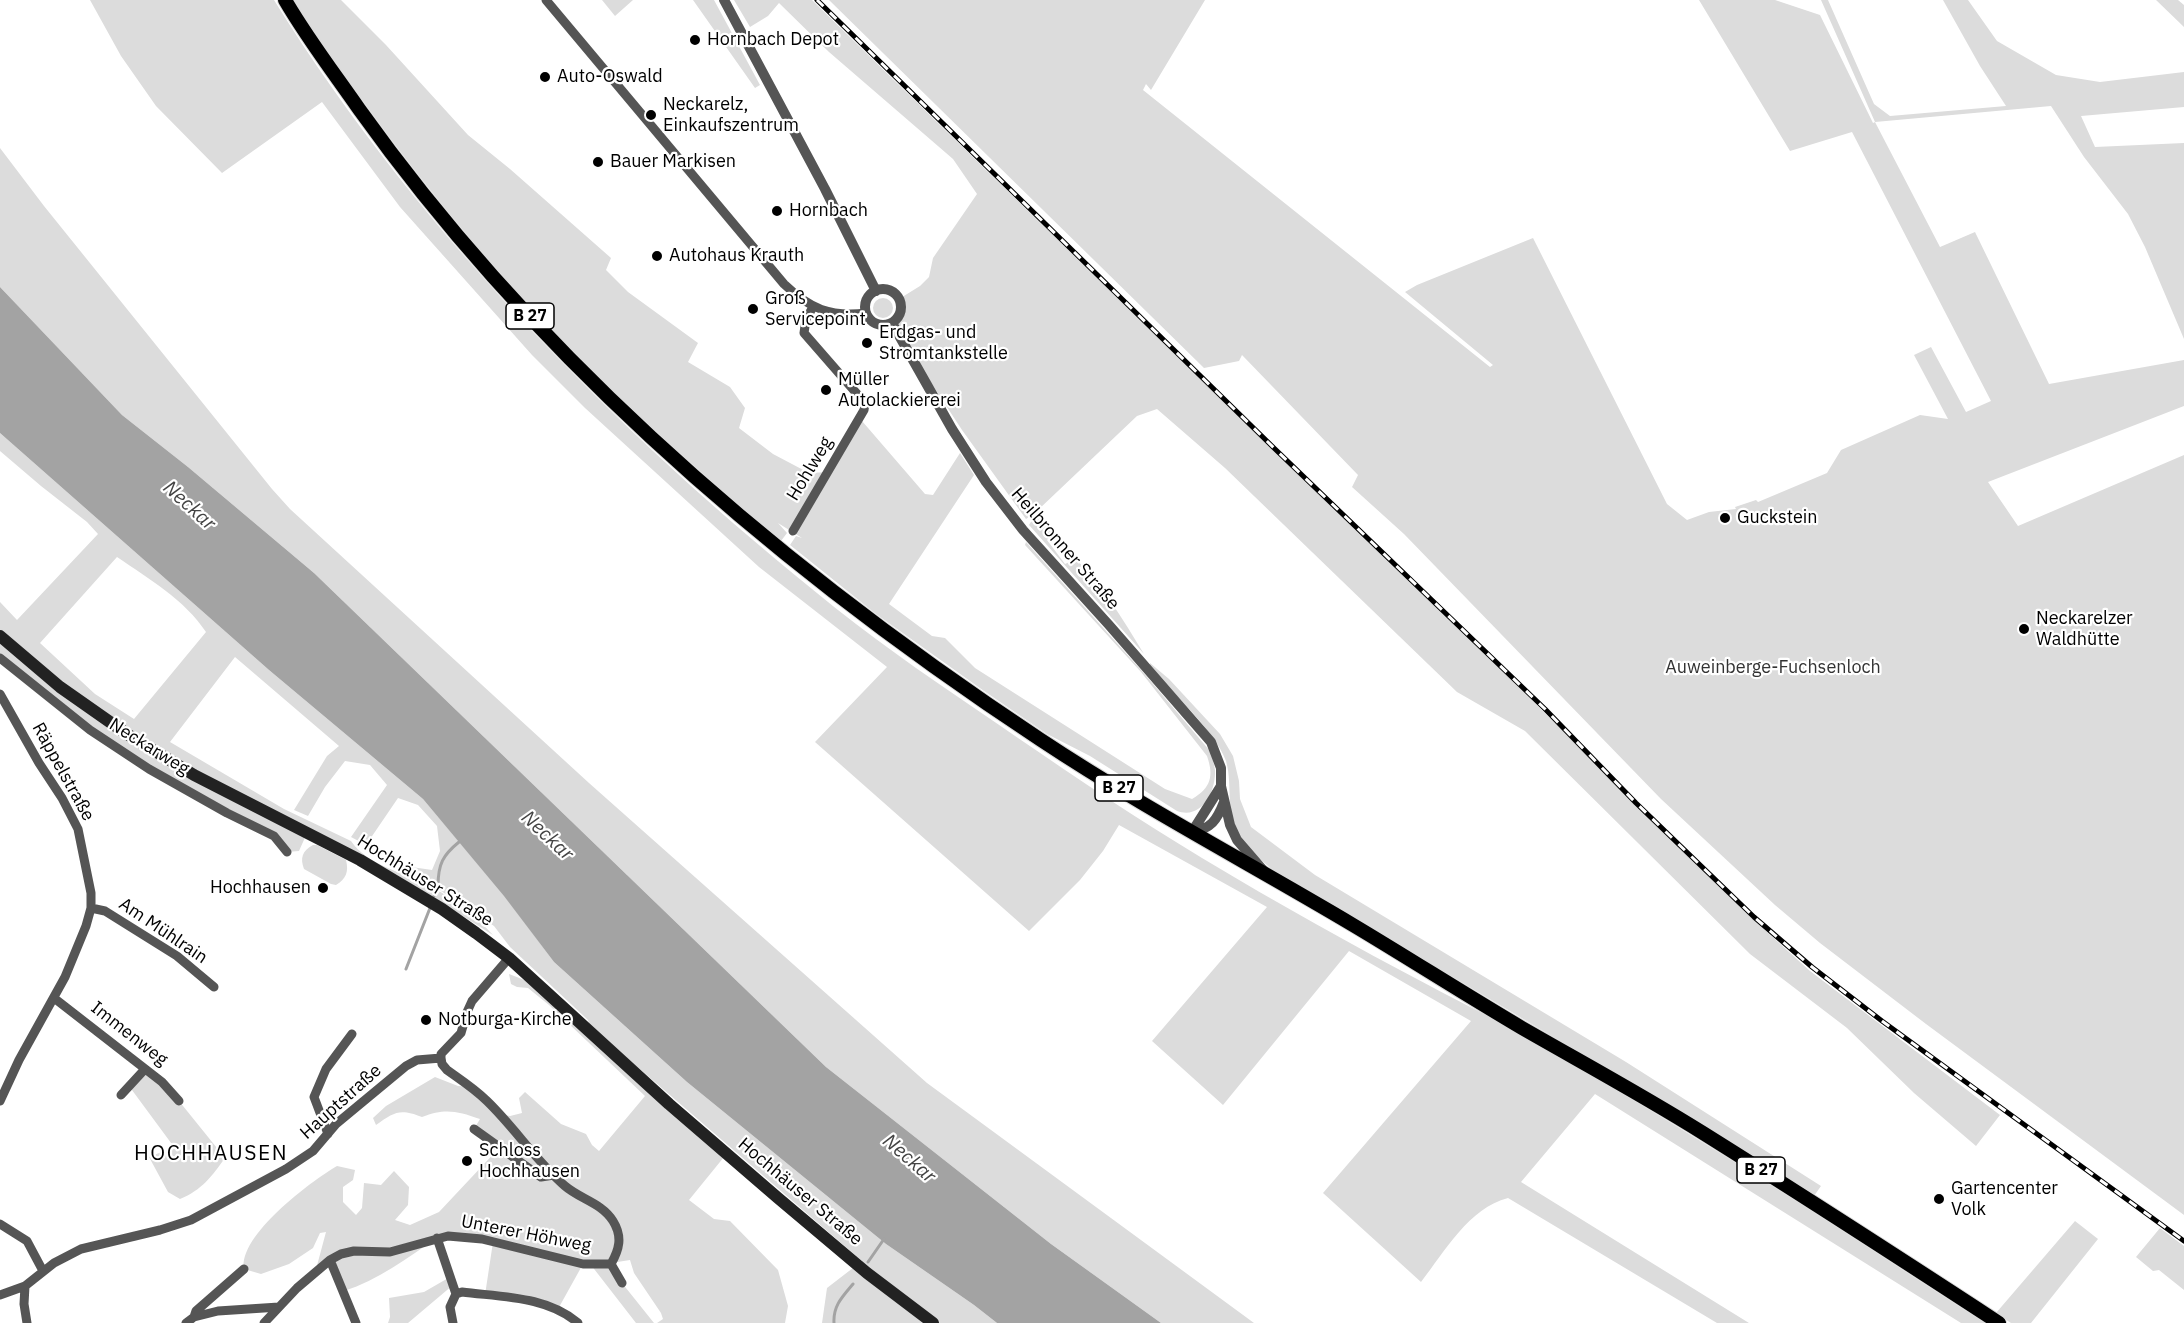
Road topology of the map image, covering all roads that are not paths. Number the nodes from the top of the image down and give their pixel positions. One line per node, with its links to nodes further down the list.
1 (285, 0): 14 (main road, B 27)
2 (546, 0): 5 (street)
3 (724, 0): 4 (street)
4 (876, 291): 6 (street); 7 (street)
5 (813, 307): 6 (street); 8 (street, Hohlweg)
6 (866, 313): 7 (street)
7 (892, 323): 12 (street, Heilbronner Straße)
8 (793, 531)
9 (0, 636): 18 (main road, Hochhäuser Straße)
10 (0, 658): 15 (street, Neckarweg)
11 (0, 693): 17 (street, Räppelstraße)
12 (1221, 786): 13 (street, Heilbronner Straße); 14 (street)
13 (1224, 802): 14 (street); 16 (street, Heilbronner Straße)
14 (1192, 832): 16 (main road, B 27)
15 (287, 852)
16 (1269, 877): 48 (main road, B 27)
17 (91, 908): 19 (street, Am Mühlrain); 20 (street, Räppelstraße)
18 (509, 958): 22 (street); 47 (main road, Hochhäuser Straße)
19 (214, 987)
20 (54, 998): 23 (street, Immenweg); 25 (street, Räppelstraße)
21 (352, 1034): 28 (street)
22 (441, 1058): 28 (street, Hauptstraße); 29 (street)
23 (145, 1070): 24 (street); 26 (street, Immenweg)
24 (121, 1095)
25 (0, 1101)
26 (179, 1101)
27 (474, 1129): 29 (street)
28 (328, 1134): 35 (street, Hauptstraße)
29 (554, 1175): 33 (street)
30 (0, 1224): 35 (street)
31 (437, 1238): 32 (street, Unterer Höhweg); 33 (street, Unterer Höhweg); 38 (street)
32 (330, 1260): 40 (street, Unterer Höhweg); 44 (street)
33 (610, 1264): 36 (street, Unterer Höhweg)
34 (244, 1269): 41 (street)
35 (43, 1271): 37 (street, Hauptstraße)
36 (621, 1283)
37 (25, 1286): 39 (street); 42 (street)
38 (456, 1294): 45 (street); 46 (street)
39 (0, 1295)
40 (279, 1307): 41 (street); 43 (street, Unterer Höhweg)
41 (190, 1320)
42 (27, 1323)
43 (264, 1323)
44 (356, 1323)
45 (453, 1323)
46 (578, 1323)
47 (933, 1323)
48 (1999, 1323)

